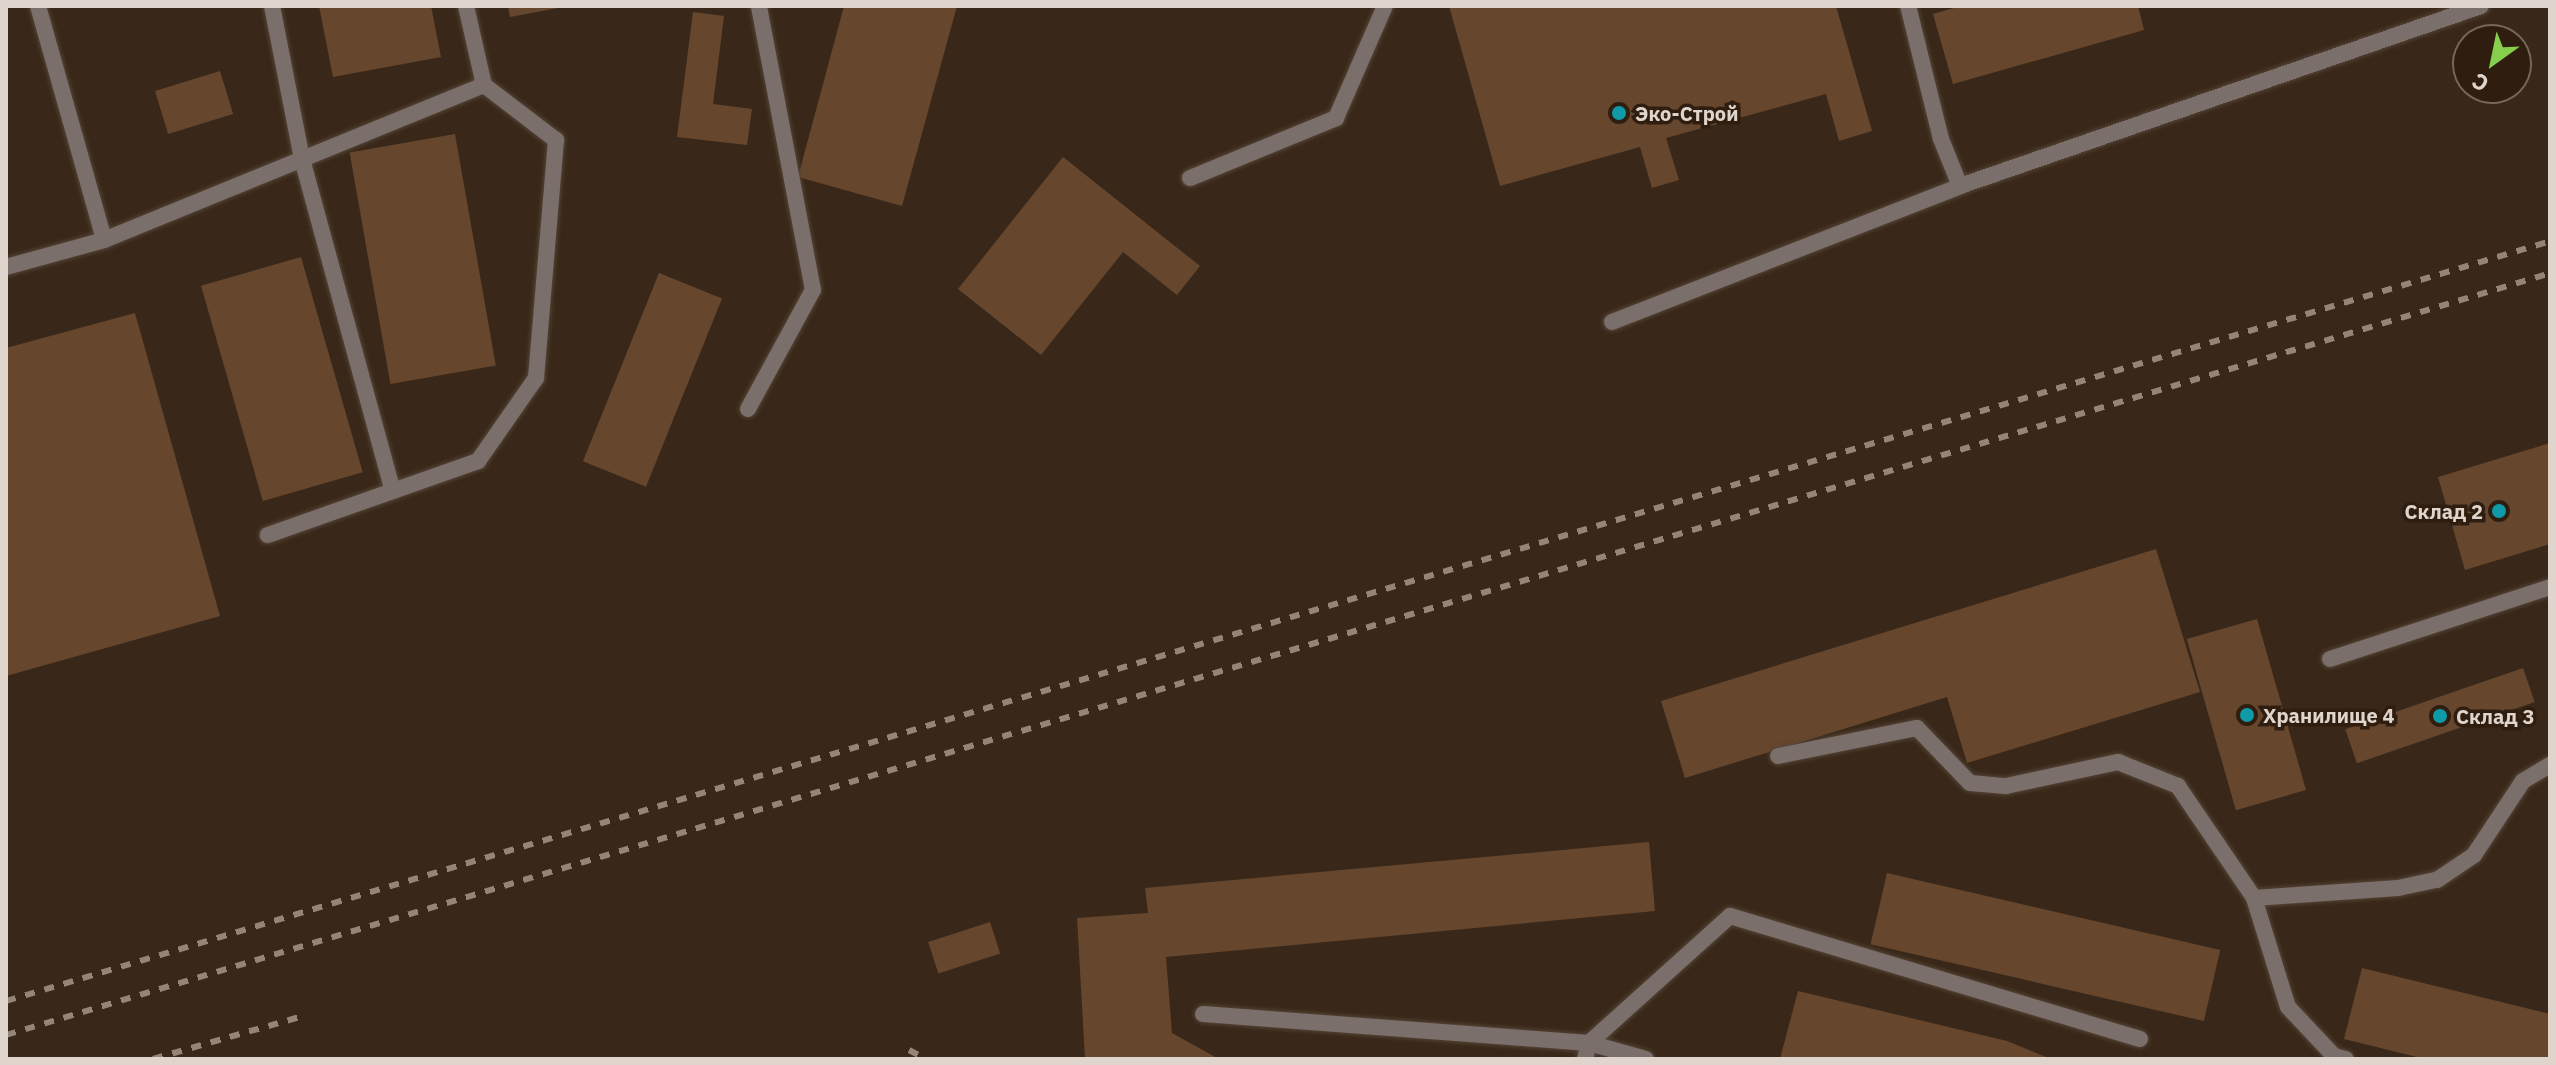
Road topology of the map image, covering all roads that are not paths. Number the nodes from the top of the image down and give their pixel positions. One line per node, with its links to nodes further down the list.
1 (38, 6): 12 (lane)
2 (272, 6): 9 (lane)
3 (466, 6): 8 (lane)
4 (759, 6): 15 (lane)
5 (1385, 6): 10 (lane)
6 (1908, 6): 11 (lane)
7 (2481, 6): 11 (lane)
8 (484, 85): 9 (lane); 16 (lane)
9 (302, 159): 12 (lane); 16 (lane)
10 (1190, 178)
11 (1960, 186): 14 (lane)
12 (104, 240): 13 (lane)
13 (6, 267)
14 (1612, 322)
15 (748, 409)
16 (393, 491): 17 (lane)
17 (268, 535)
18 (2550, 587): 19 (lane)
19 (2330, 659)
20 (1778, 756): 22 (lane)
21 (2550, 765): 22 (lane)
22 (2254, 898): 27 (lane)
23 (1203, 1014): 25 (lane)
24 (2140, 1039): 25 (lane)
25 (1587, 1051): 26 (lane)
26 (1646, 1059)
27 (2346, 1059)

